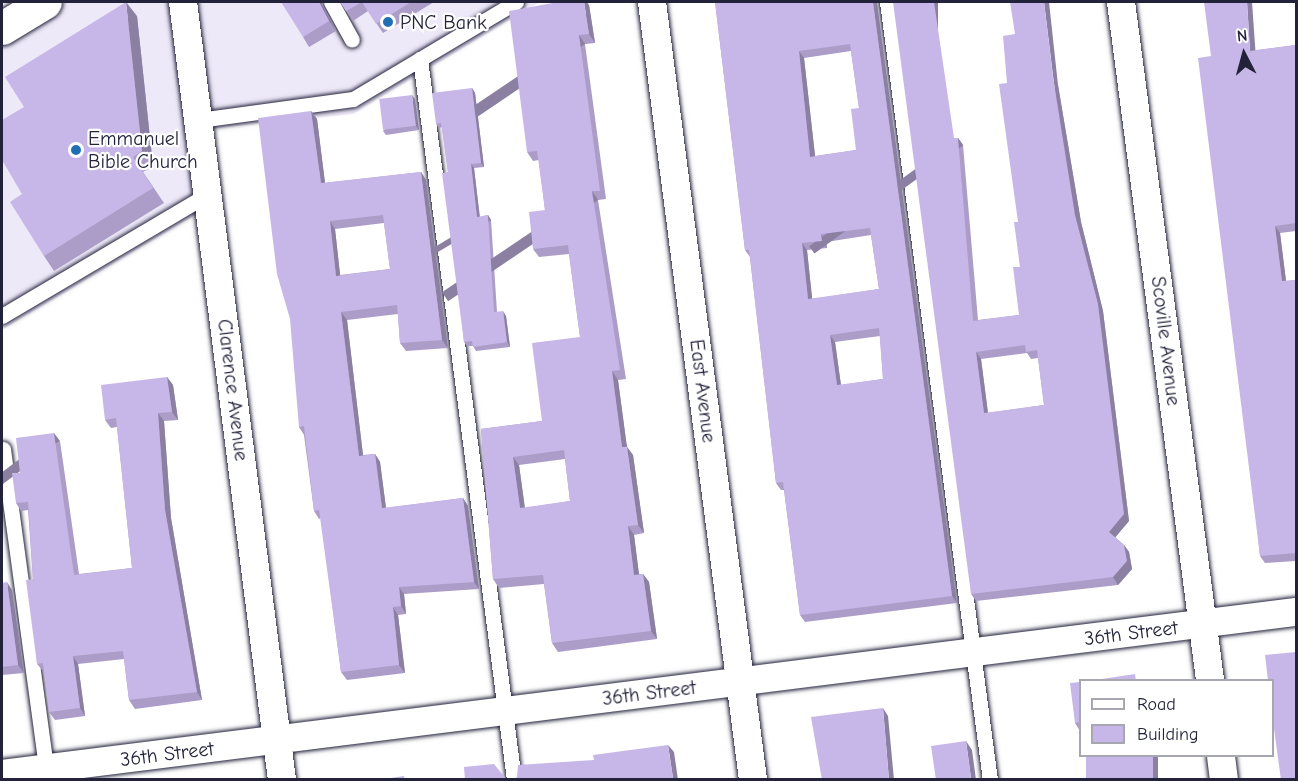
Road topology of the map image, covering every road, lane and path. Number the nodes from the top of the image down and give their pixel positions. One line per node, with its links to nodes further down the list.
1 (45, 2): 8 (main road)
2 (183, 2): 11 (street, Clarence Avenue)
3 (332, 2): 9 (lane)
4 (516, 2): 10 (lane)
5 (652, 2): 19 (street, East Avenue)
6 (887, 2): 17 (lane)
7 (1121, 2): 16 (street, Scoville Avenue)
8 (8, 16)
9 (352, 40)
10 (420, 59): 11 (lane); 20 (lane)
11 (199, 120): 12 (street, Clarence Avenue)
12 (208, 194): 13 (lane); 21 (street, Clarence Avenue)
13 (2, 316)
14 (3, 449): 24 (lane)
15 (1296, 612): 16 (street, 36th Street)
16 (1202, 624): 17 (street, 36th Street); 18 (street, Scoville Avenue)
17 (973, 652): 19 (street, 36th Street); 28 (lane)
18 (1210, 679)
19 (740, 681): 20 (street, 36th Street); 27 (street, East Avenue)
20 (505, 711): 21 (street, 36th Street); 26 (lane)
21 (276, 740): 24 (street, 36th Street); 25 (street, Clarence Avenue)
22 (1221, 757): 29 (street)
23 (2, 774): 24 (street, 36th Street)
24 (47, 774)
25 (282, 780)
26 (514, 780)
27 (753, 780)
28 (990, 780)
29 (1224, 780)

